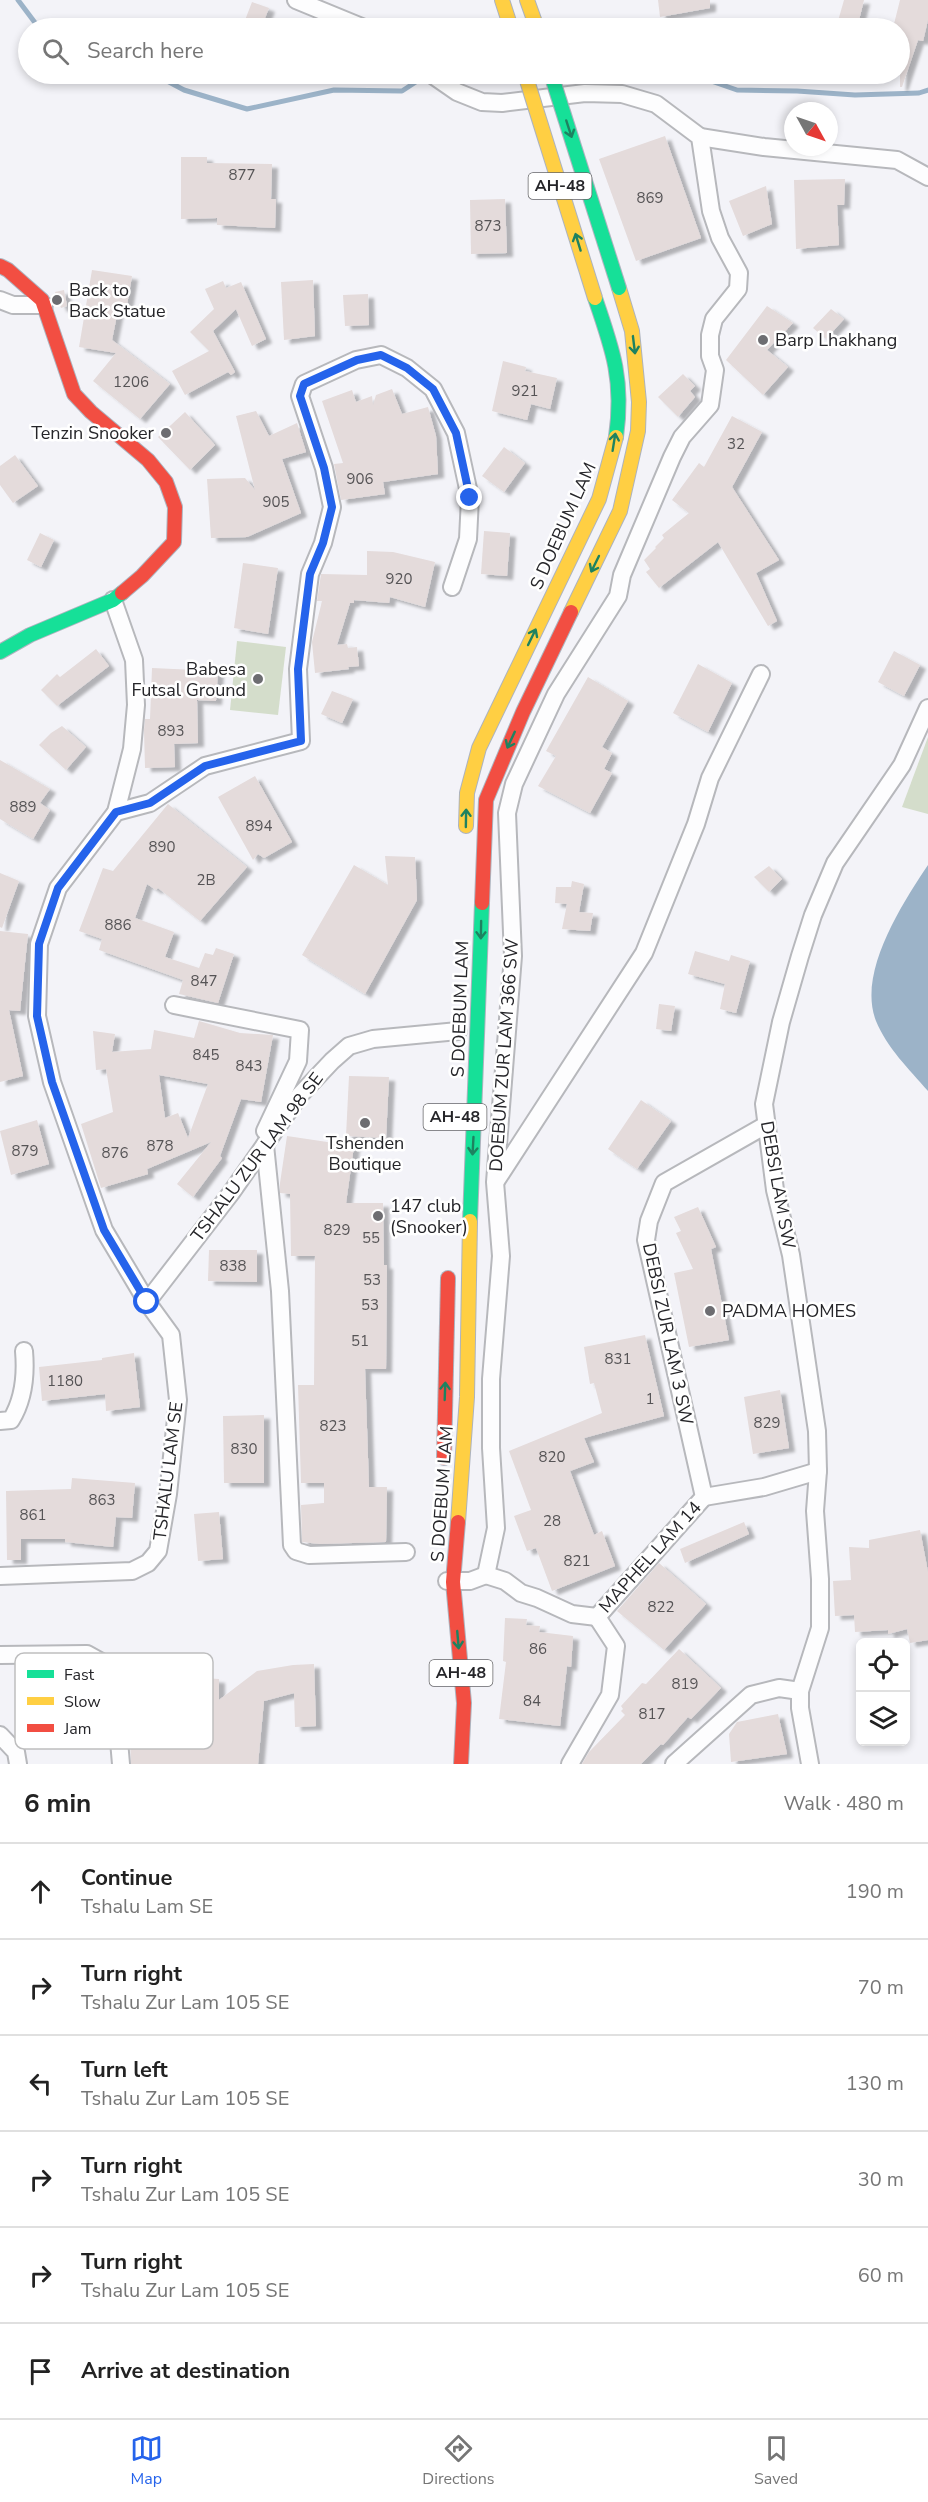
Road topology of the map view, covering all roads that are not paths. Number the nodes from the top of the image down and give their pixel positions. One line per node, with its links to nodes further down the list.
1 (296, 0): 4 (street)
2 (502, 0): 5 (main road)
3 (527, 0): 6 (main road)
4 (340, 18)
5 (508, 18)
6 (533, 18)
7 (445, 84): 10 (street)
8 (528, 84): 21 (main road, S DOEBUM LAM / AH-48, one-way to 8, bridge)
9 (554, 84): 39 (main road, S DOEBUM LAM / AH-48, one-way to 39, bridge)
10 (700, 137): 11 (street); 27 (street, DOEBUM ZUR LAM 366 SW)
11 (928, 177)
12 (0, 266): 14 (main road)
13 (0, 300): 14 (street)
14 (44, 305): 16 (main road)
15 (452, 587): 20 (street)
16 (113, 600): 17 (main road); 20 (street, TSHALU LAM SE)
17 (0, 652)
18 (761, 674): 27 (street)
19 (928, 708): 24 (street, DEBSI LAM SW)
20 (116, 812): 29 (street, TSHALU LAM SE)
21 (466, 844)
22 (174, 1005): 26 (street)
23 (458, 1031): 25 (street, TSHALU ZUR LAM 98 SE)
24 (766, 1125): 33 (street, DEBSI LAM SW); 34 (street, DEBSI ZUR LAM 3 SW)
25 (265, 1145): 26 (street, TSHALU ZUR LAM 98 SE); 36 (street)
26 (247, 1171): 29 (street, TSHALU ZUR LAM 98 SE)
27 (495, 1182): 37 (street, DOEBUM ZUR LAM 366 SW)
28 (449, 1268): 32 (main road, S DOEBUM LAM, one-way to 28)
29 (147, 1302): 38 (street, TSHALU LAM SE)
30 (24, 1351): 31 (street)
31 (0, 1421)
32 (444, 1467)
33 (818, 1471): 34 (street); 44 (street, DEBSI LAM SW)
34 (704, 1497): 40 (street, MAPHEL LAM 14)
35 (445, 1512): 39 (main road, S DOEBUM LAM / AH-48)
36 (406, 1552)
37 (486, 1575): 39 (street); 40 (street)
38 (0, 1576)
39 (449, 1581): 43 (main road, S DOEBUM LAM / AH-48); 49 (main road, S DOEBUM LAM / AH-48, one-way to 49)
40 (597, 1617): 50 (street)
41 (0, 1655): 42 (street)
42 (15, 1655)
43 (446, 1666)
44 (800, 1691): 51 (street); 52 (street)
45 (0, 1735): 47 (street)
46 (120, 1749): 48 (street)
47 (18, 1764)
48 (121, 1764)
49 (461, 1764)
50 (570, 1764)
51 (674, 1764)
52 (810, 1764)

